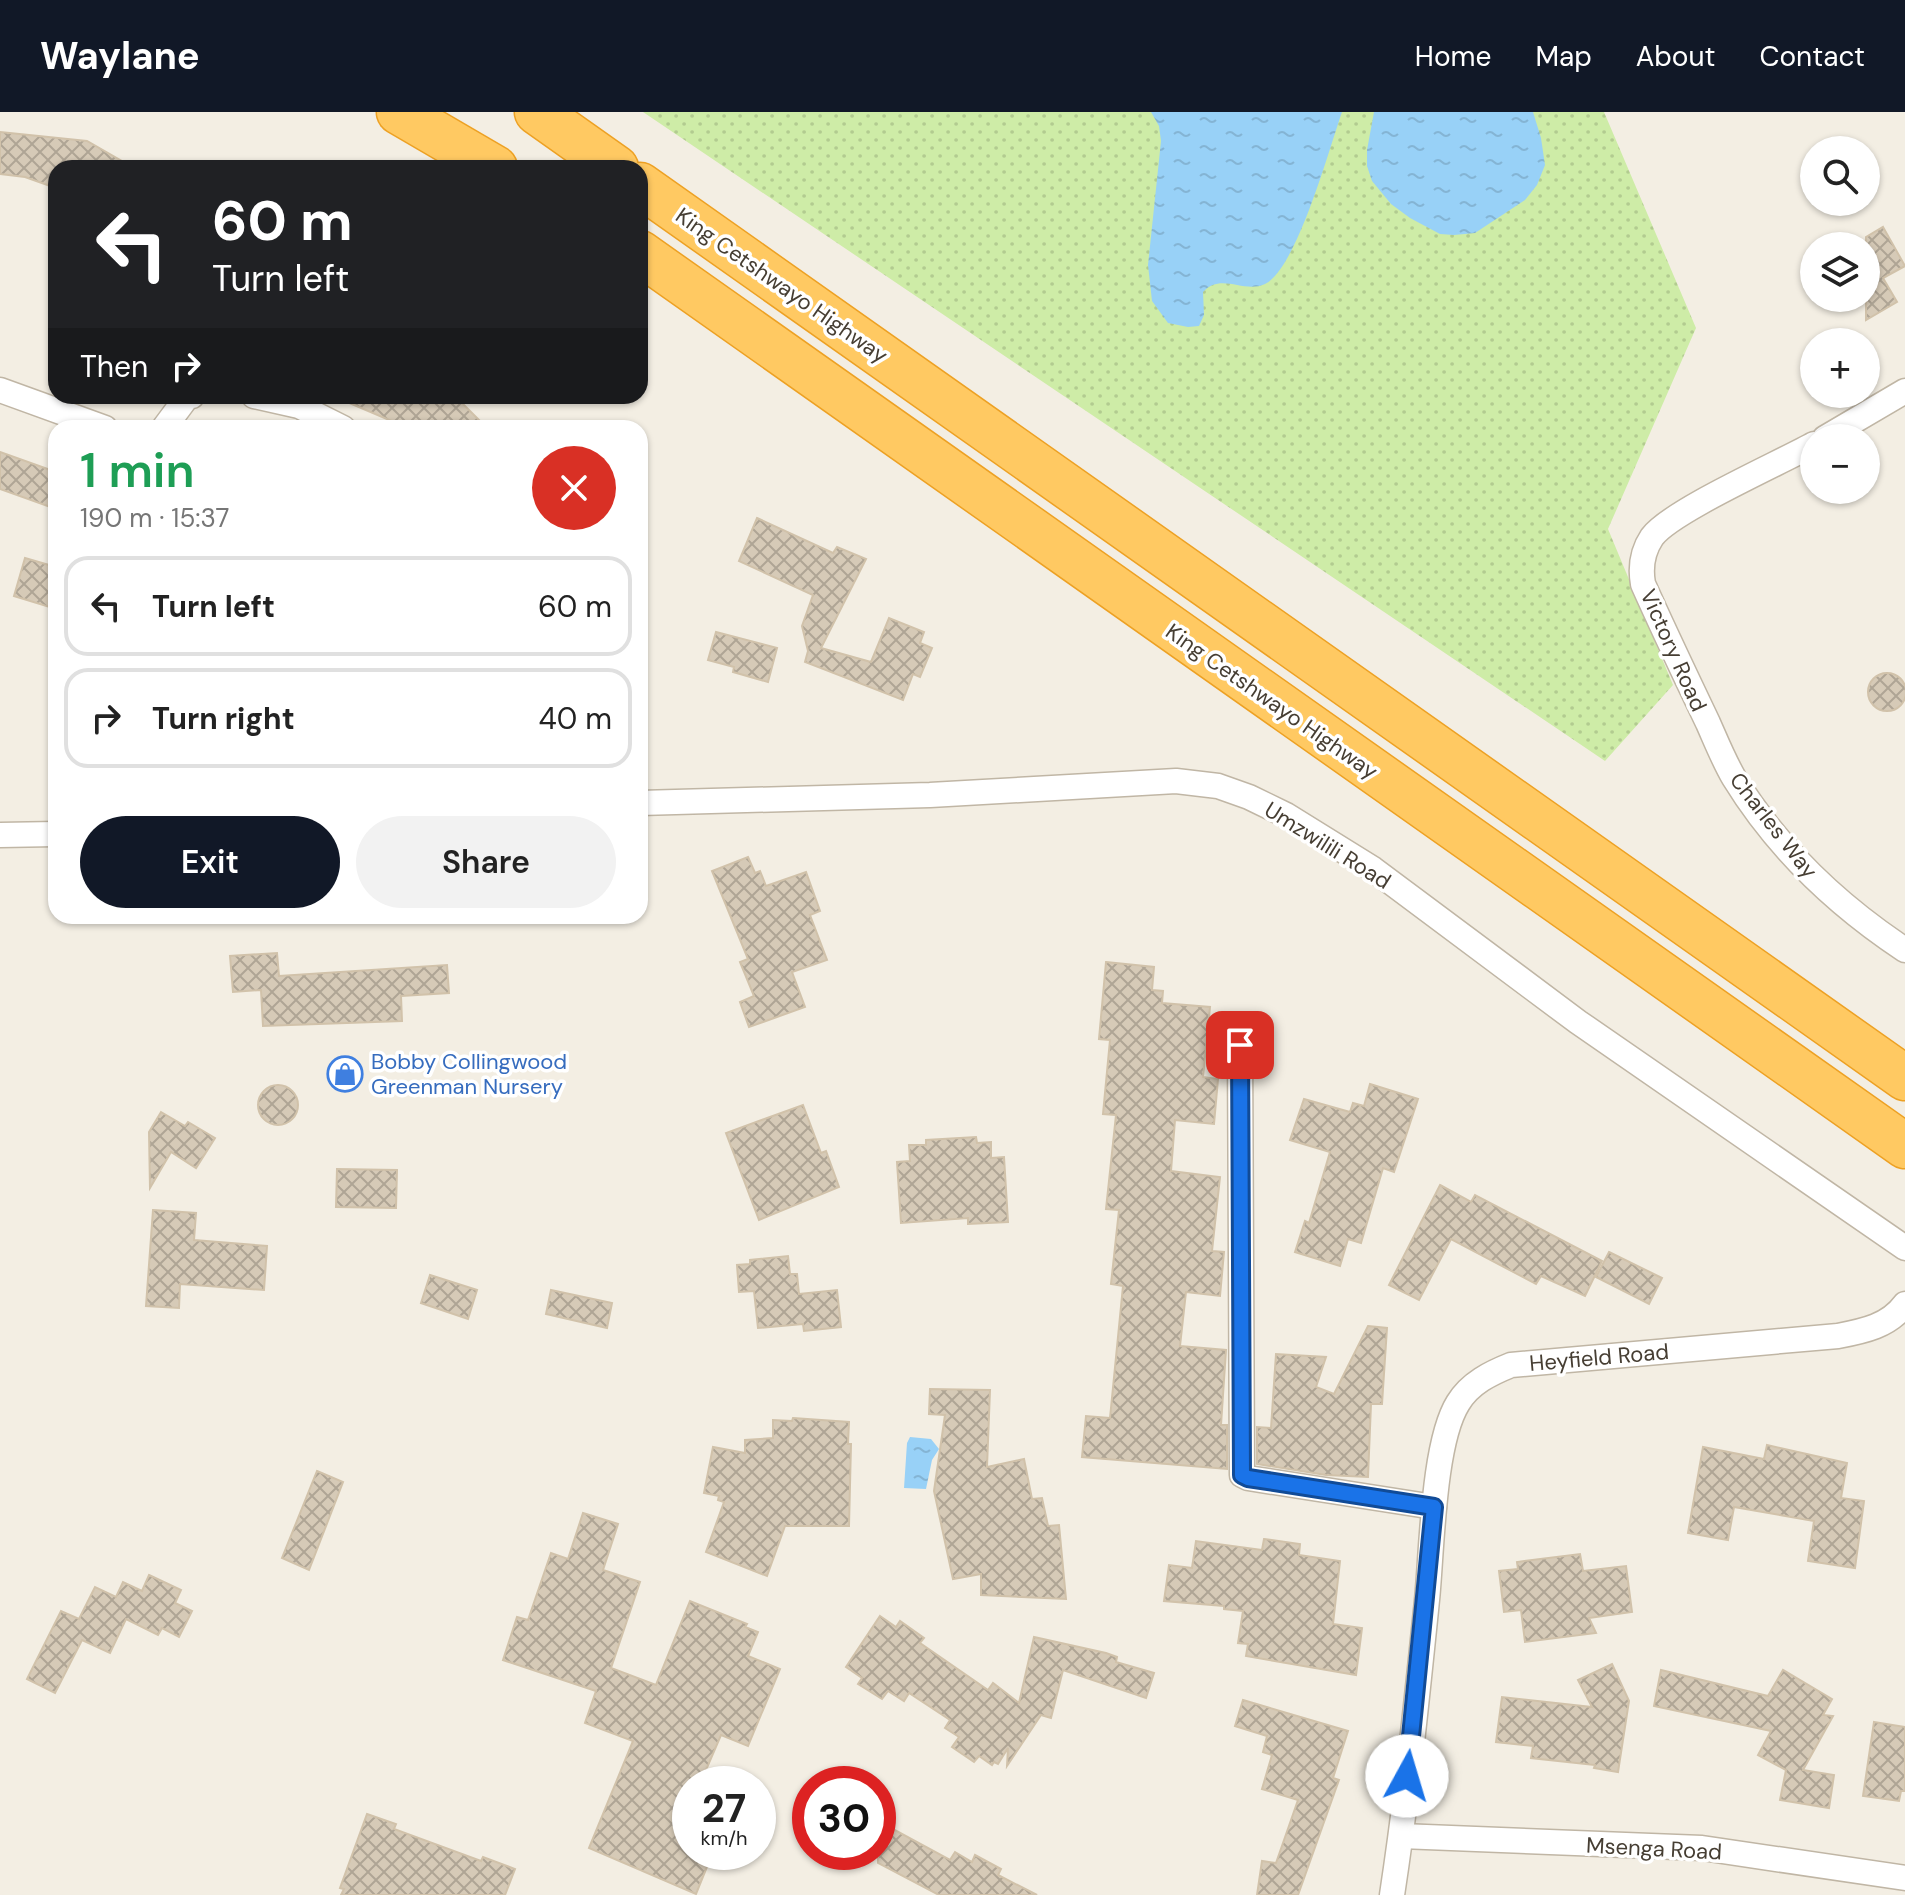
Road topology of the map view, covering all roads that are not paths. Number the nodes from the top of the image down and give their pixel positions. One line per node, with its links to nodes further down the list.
1 (399, 112): 4 (highway)
2 (440, 112): 5 (highway)
3 (537, 112): 6 (highway)
4 (481, 160)
5 (508, 160)
6 (605, 160)
7 (648, 191): 22 (highway, King Cetshwayo Highway)
8 (648, 259): 23 (highway, King Cetshwayo Highway)
9 (0, 390): 12 (street)
10 (1905, 391): 14 (street)
11 (290, 404): 13 (street)
12 (83, 420)
13 (327, 420)
14 (1849, 424)
15 (1800, 451): 16 (street, Victory Road)
16 (1724, 756): 20 (street, Charles Way)
17 (648, 803): 24 (street, Umzwilili Road)
18 (48, 834): 19 (street)
19 (0, 835)
20 (1905, 950)
21 (1240, 1045): 26 (street)
22 (1905, 1078)
23 (1905, 1146)
24 (1905, 1248)
25 (1905, 1304): 26 (street, Heyfield Road)
26 (1434, 1507): 27 (street, Heyfield Road)
27 (1401, 1836): 28 (street, Msenga Road); 29 (street, Heyfield Road)
28 (1905, 1878)
29 (1392, 1895)

